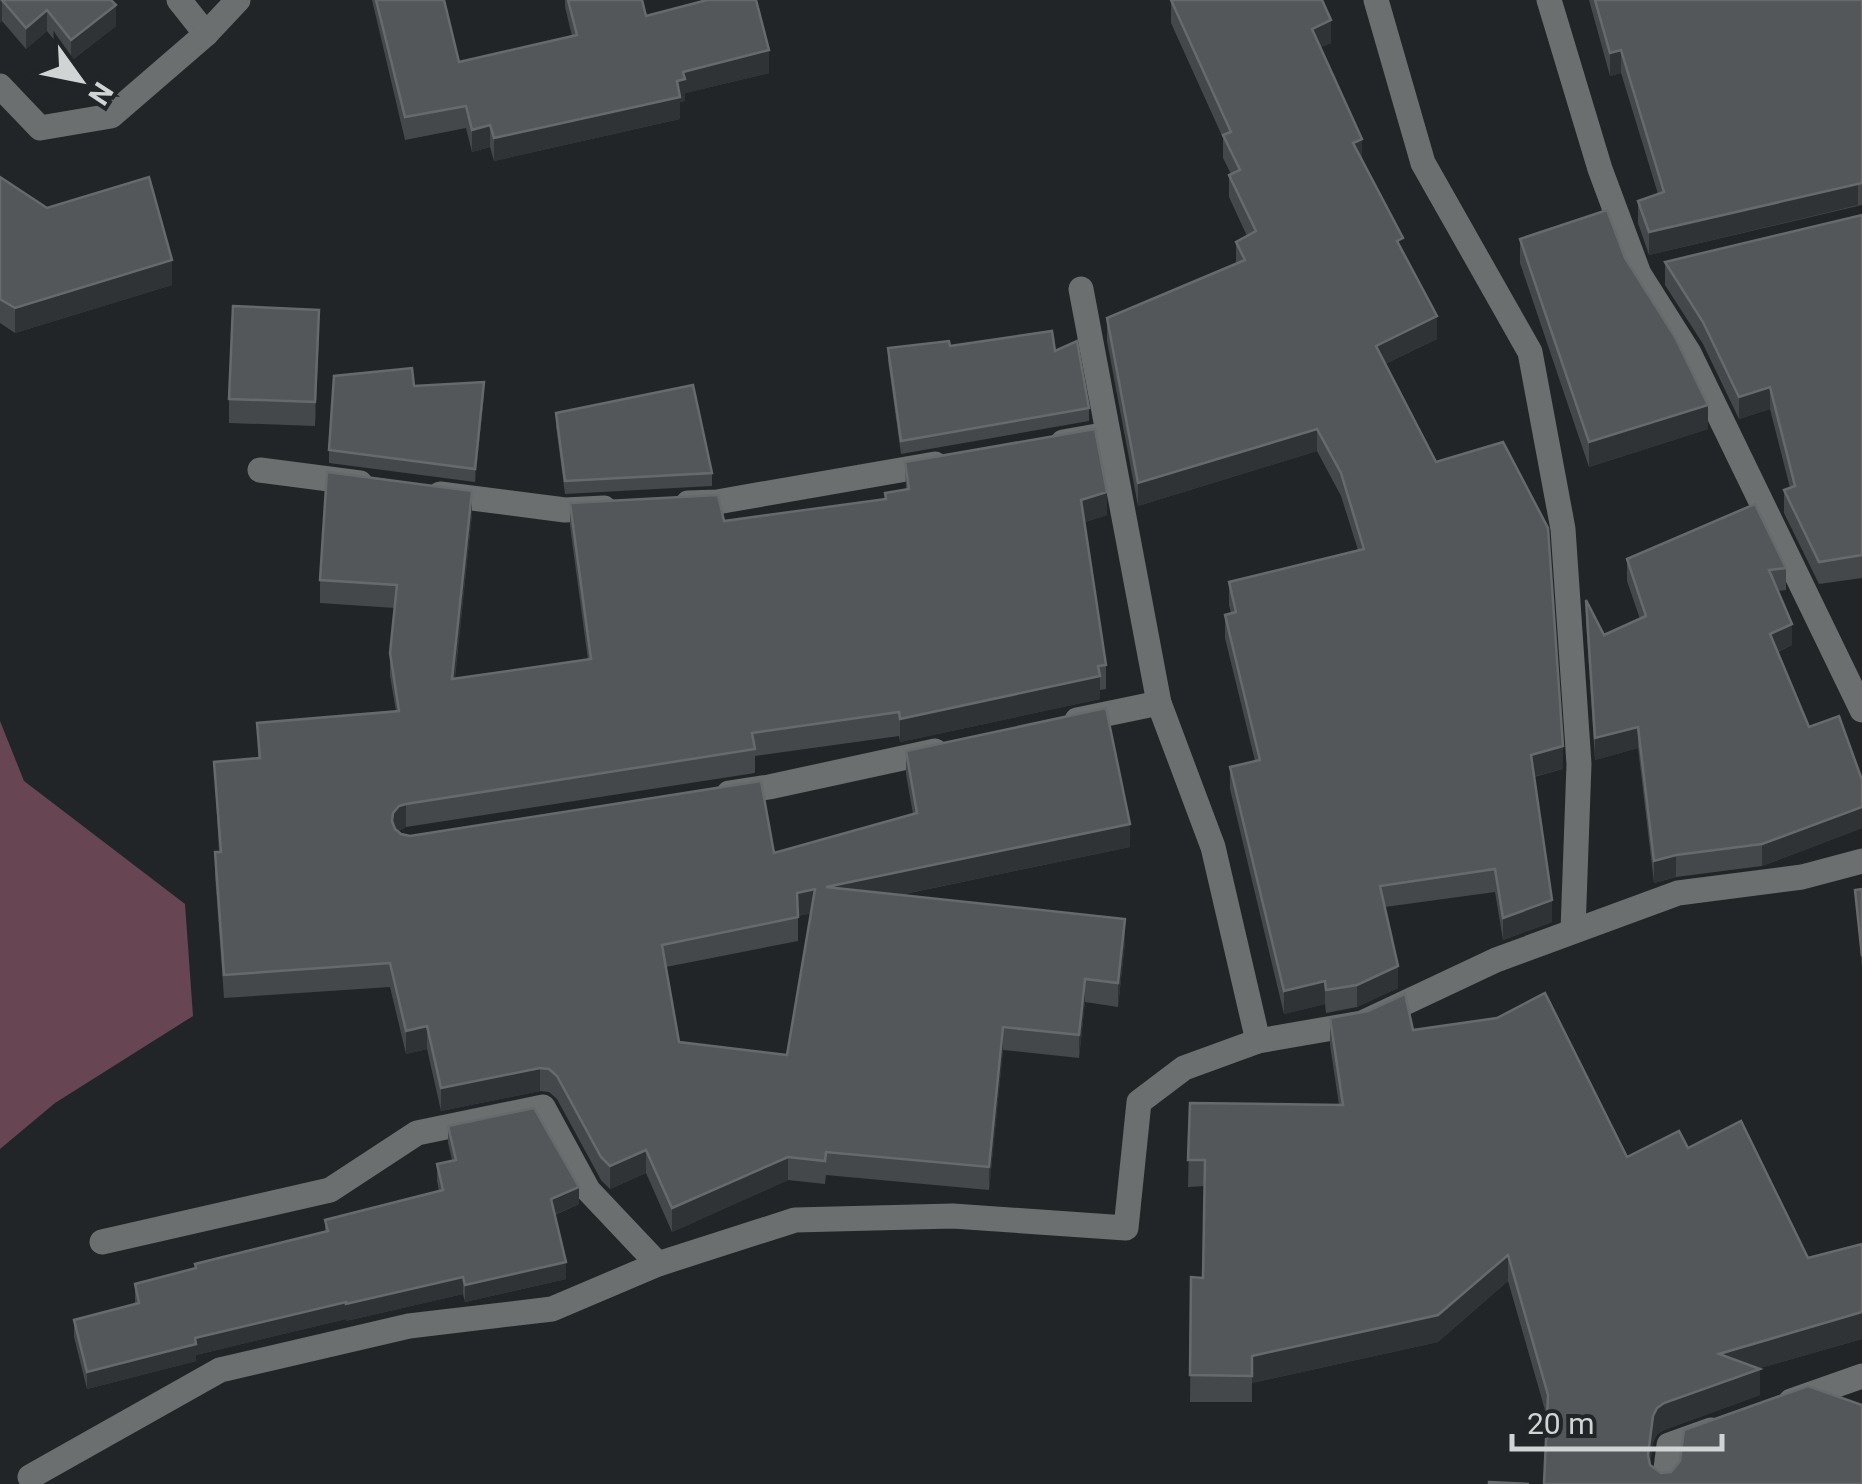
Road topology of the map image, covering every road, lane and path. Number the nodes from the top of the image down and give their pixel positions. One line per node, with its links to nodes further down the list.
1 (179, 0): 5 (street)
2 (238, 0): 5 (street)
3 (1376, 0): 20 (street)
4 (1549, 0): 15 (street)
5 (206, 34): 6 (street)
6 (0, 86)
7 (1081, 289): 8 (street)
8 (1108, 434): 9 (street); 14 (street)
9 (1030, 448)
10 (951, 461): 12 (street)
11 (260, 470): 13 (street)
12 (660, 505)
13 (622, 507)
14 (1159, 702): 16 (street); 21 (street)
15 (1862, 710)
16 (1061, 724)
17 (964, 745): 18 (street)
18 (712, 796)
19 (1862, 861): 20 (street)
20 (1574, 930): 21 (street)
21 (1258, 1041): 23 (street)
22 (102, 1242): 23 (street)
23 (658, 1264): 27 (street)
24 (1862, 1376): 25 (street)
25 (1774, 1408)
26 (1739, 1420): 28 (street)
27 (30, 1477)
28 (1664, 1484)

